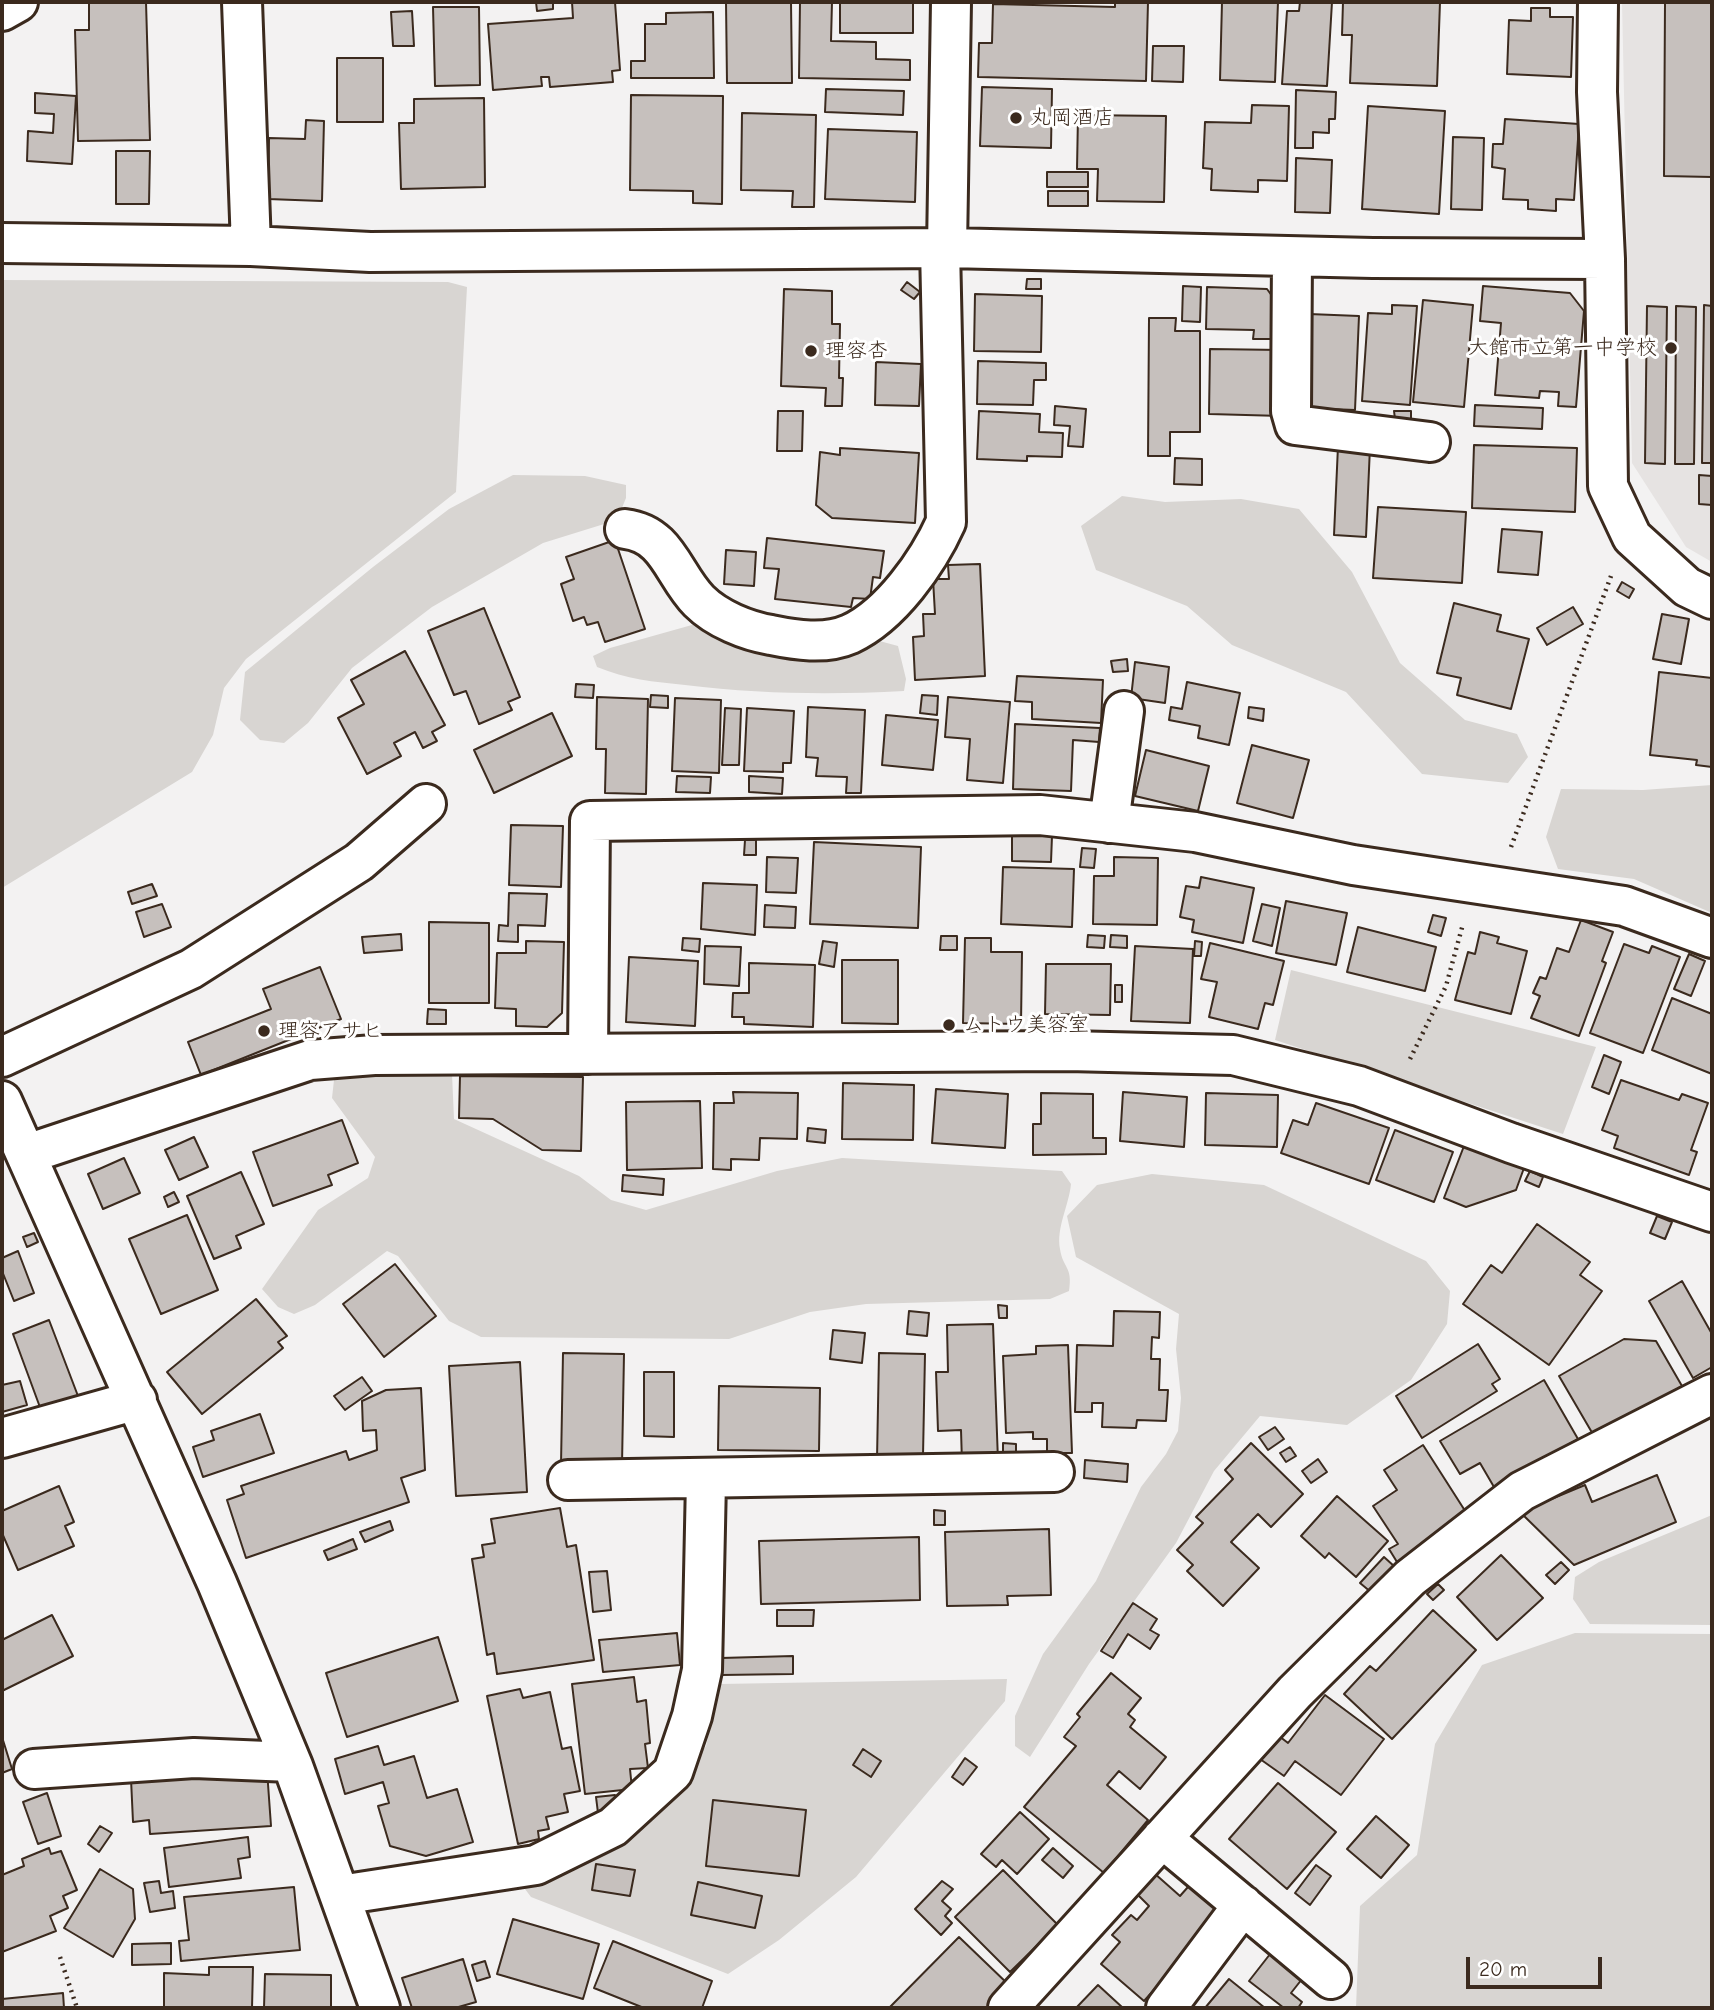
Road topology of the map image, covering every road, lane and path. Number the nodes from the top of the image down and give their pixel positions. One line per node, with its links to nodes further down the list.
1 (18, 2): 5 (street)
2 (951, 2): 8 (street)
3 (1598, 2): 10 (street)
4 (250, 3): 7 (street)
5 (2, 10)
6 (2, 243): 7 (street)
7 (251, 246): 8 (street)
8 (944, 248): 9 (street); 13 (street)
9 (1292, 257): 10 (street); 11 (street)
10 (1605, 259): 12 (street)
11 (1430, 442)
12 (1628, 529): 14 (street); 18 (path)
13 (625, 530)
14 (1712, 599)
15 (1124, 711): 17 (street)
16 (426, 804): 21 (street)
17 (1109, 823): 18 (street); 20 (street)
18 (1485, 885): 19 (street); 22 (path)
19 (1712, 938)
20 (588, 1054): 22 (street); 24 (street)
21 (2, 1057)
22 (1387, 1096): 25 (street)
23 (2, 1101): 24 (street)
24 (27, 1154): 27 (street)
25 (1712, 1212)
26 (1712, 1394): 34 (street)
27 (137, 1400): 28 (street); 32 (street)
28 (2, 1438)
29 (1054, 1472): 30 (street)
30 (706, 1479): 31 (street); 35 (street)
31 (568, 1480)
32 (291, 1762): 33 (street); 35 (street)
33 (34, 1769)
34 (1162, 1838): 36 (street); 41 (street)
35 (340, 1895): 40 (street)
36 (1243, 1906): 38 (street); 42 (street)
37 (60, 1957): 39 (path)
38 (1331, 1979)
39 (77, 2008)
40 (380, 2008)
41 (1008, 2008)
42 (1166, 2008)

